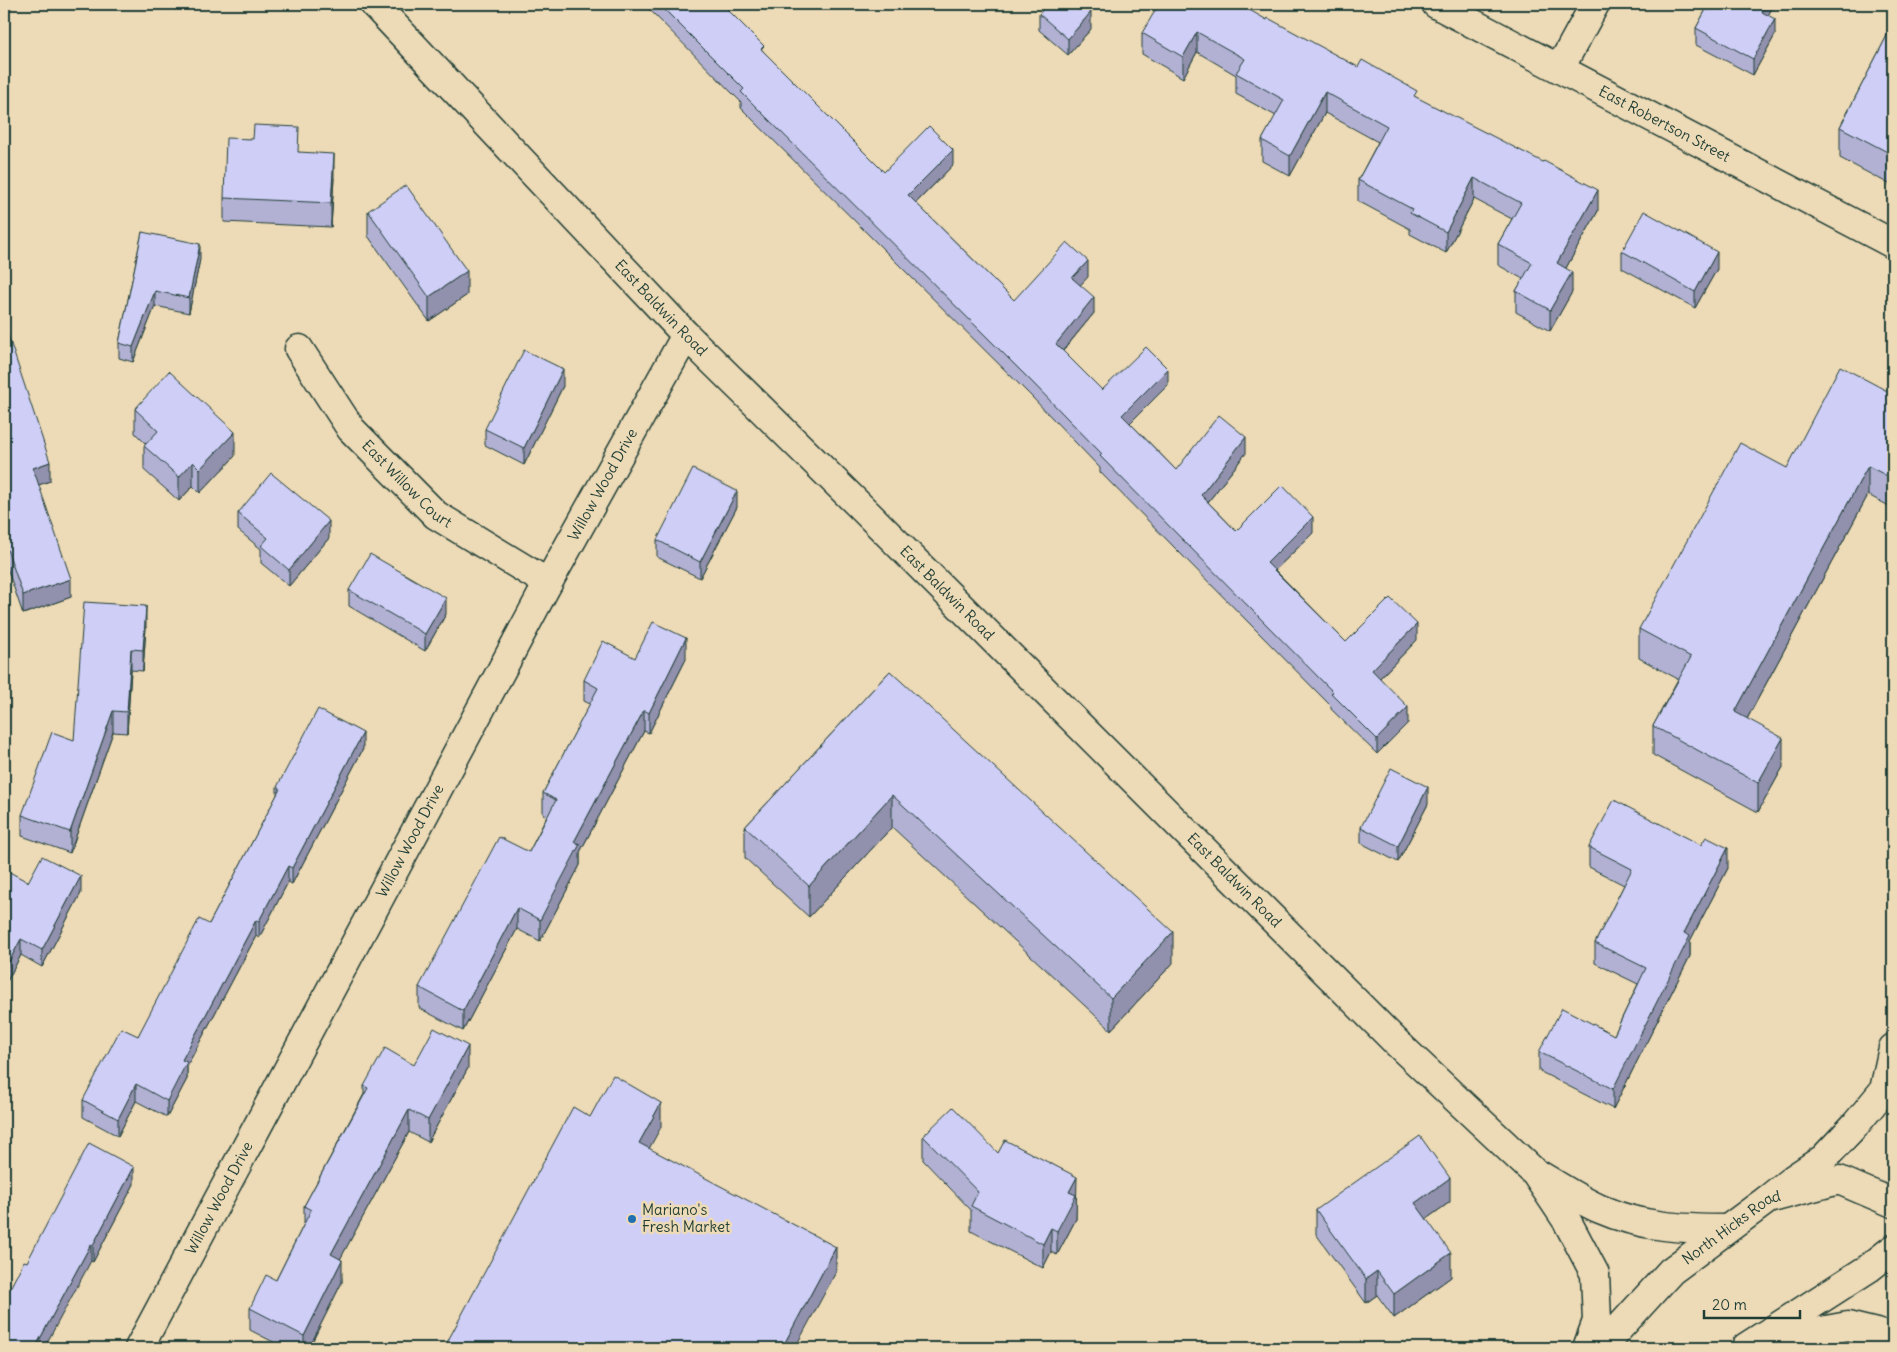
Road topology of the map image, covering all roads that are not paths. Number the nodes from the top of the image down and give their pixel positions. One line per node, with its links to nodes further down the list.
1 (374, 4): 6 (street, East Baldwin Road)
2 (1436, 4): 4 (street, East Robertson Street)
3 (1595, 4): 4 (street)
4 (1560, 68): 5 (street, East Robertson Street)
5 (1893, 244)
6 (686, 335): 8 (street, Willow Wood Drive); 10 (street, East Baldwin Road)
7 (299, 349): 8 (street, East Willow Court)
8 (548, 583): 16 (street, Willow Wood Drive)
9 (1893, 1048): 11 (street)
10 (1533, 1171): 13 (street); 17 (street)
11 (1768, 1199): 12 (street, North Hicks Road); 13 (street, North Hicks Road)
12 (1893, 1202)
13 (1728, 1229): 18 (street, North Hicks Road)
14 (1893, 1249): 19 (street)
15 (1893, 1337): 20 (street)
16 (139, 1348)
17 (1587, 1348)
18 (1601, 1348)
19 (1745, 1348)
20 (1753, 1348)

